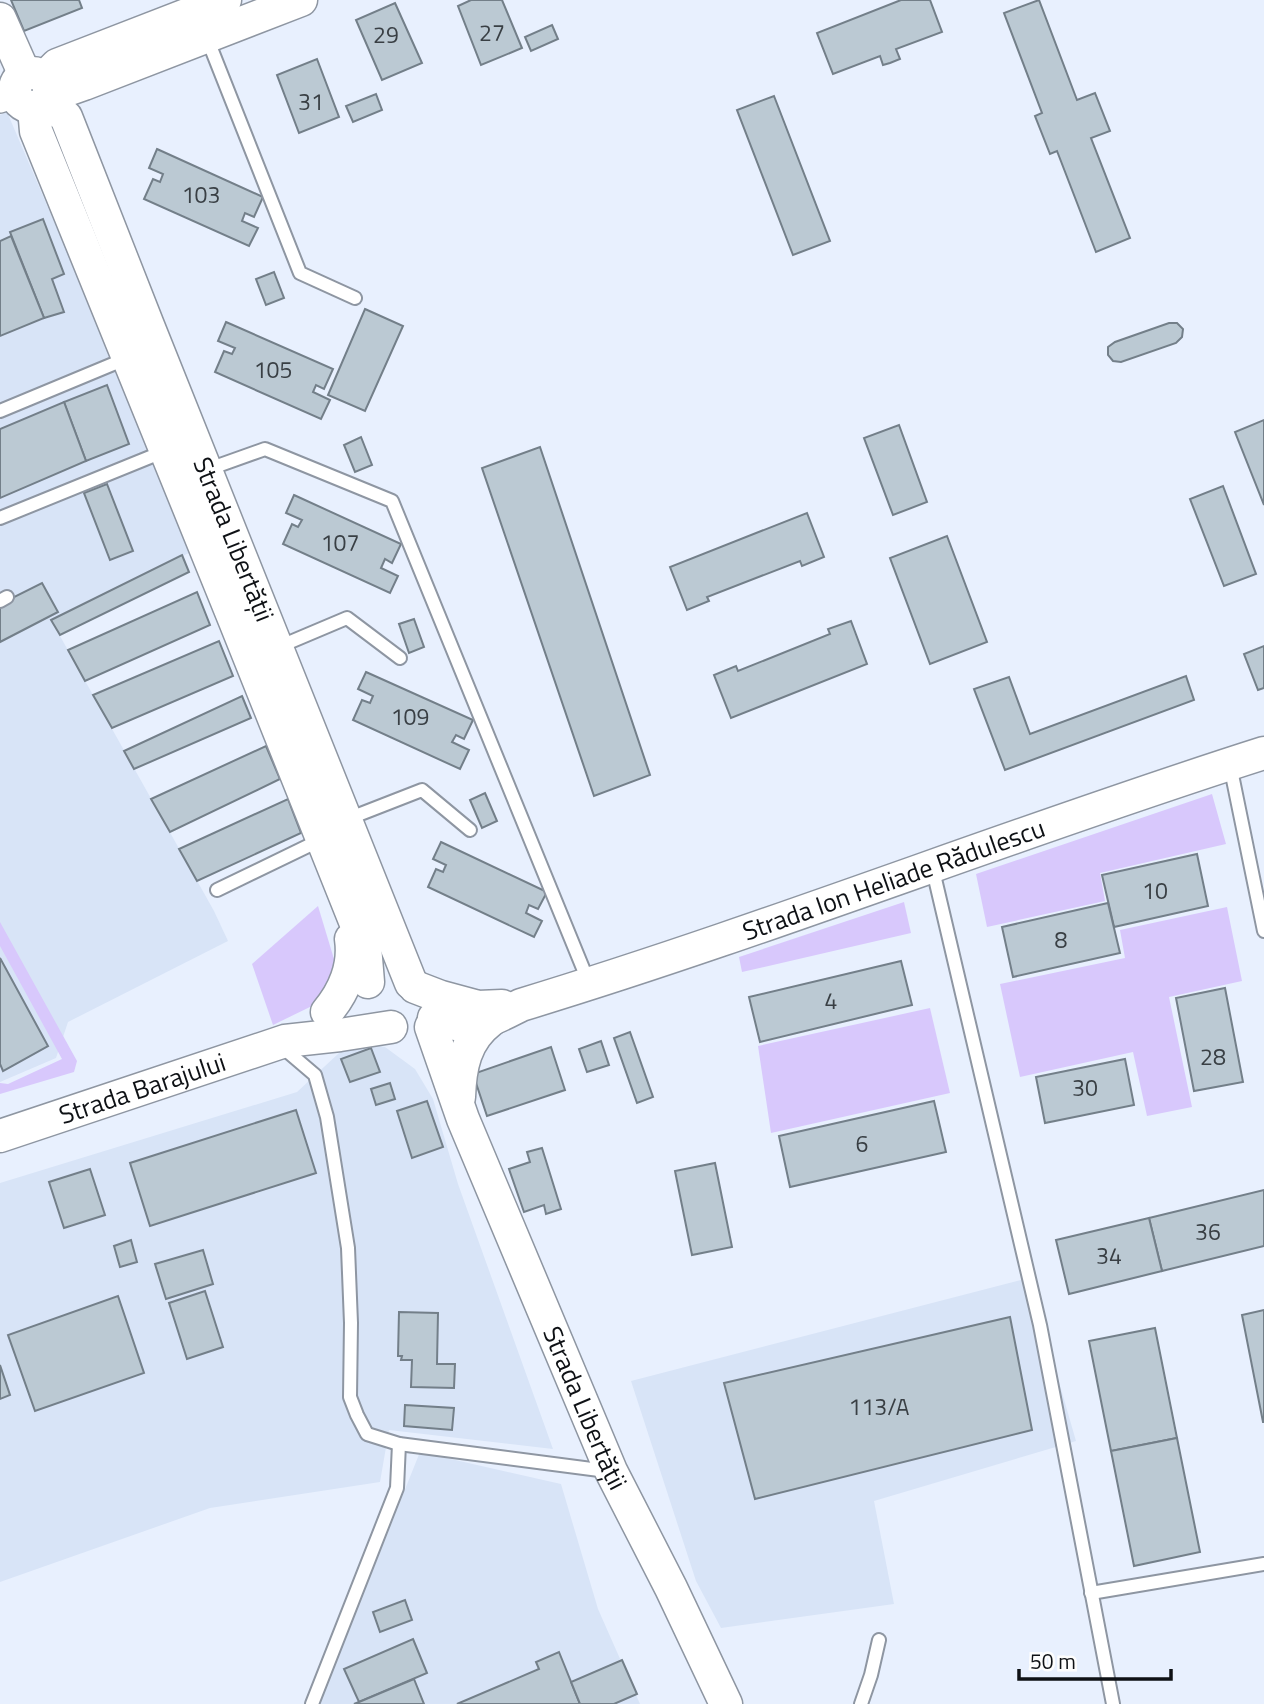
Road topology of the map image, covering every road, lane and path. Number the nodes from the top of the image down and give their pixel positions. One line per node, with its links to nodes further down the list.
1 (225, 0): 6 (main road)
2 (301, 0): 3 (main road)
3 (265, 7): 5 (main road)
4 (0, 19): 6 (main road, Strada Libertății)
5 (207, 37): 6 (main road); 7 (lane)
6 (31, 92): 8 (main road, Strada Libertății)
7 (355, 298)
8 (143, 352): 9 (lane); 10 (main road, Strada Libertății)
9 (0, 411)
10 (180, 445): 11 (main road, Strada Libertății); 12 (lane)
11 (192, 475): 13 (main road, Strada Libertății); 19 (main road, Strada Libertății); 24 (lane)
12 (0, 518)
13 (276, 648): 14 (lane); 17 (main road, Strada Libertății)
14 (400, 658)
15 (1264, 753): 16 (main road, Strada Ion Heliade Rădulescu)
16 (1230, 764): 20 (main road, Strada Ion Heliade Rădulescu); 23 (lane)
17 (345, 820): 18 (lane); 26 (main road, Strada Libertății)
18 (470, 830)
19 (322, 841): 21 (main road, Strada Libertății); 22 (lane)
20 (932, 866): 24 (main road, Strada Ion Heliade Rădulescu); 37 (lane)
21 (341, 886): 25 (main road, Strada Libertății); 28 (main road)
22 (217, 890)
23 (1264, 931)
24 (589, 983): 27 (main road, Strada Ion Heliade Rădulescu)
25 (367, 985): 26 (main road, Strada Ion Heliade Rădulescu); 28 (main road, Strada Barajului); 30 (main road)
26 (413, 985): 27 (main road, Strada Ion Heliade Rădulescu); 30 (main road, Strada Libertății)
27 (521, 1005): 29 (main road, Strada Ion Heliade Rădulescu)
28 (327, 1012): 31 (main road, Strada Barajului)
29 (490, 1021): 30 (main road, Strada Ion Heliade Rădulescu); 32 (main road)
30 (416, 1027): 31 (main road, Strada Barajului); 32 (main road, Strada Libertății)
31 (281, 1042): 33 (main road, Strada Barajului); 34 (lane)
32 (461, 1112): 35 (main road, Strada Libertății)
33 (0, 1136)
34 (399, 1444): 35 (lane); 40 (lane)
35 (611, 1471): 39 (main road, Strada Libertății)
36 (1264, 1564): 37 (lane)
37 (1091, 1593): 42 (lane)
38 (879, 1640): 41 (lane)
39 (726, 1699)
40 (312, 1704)
41 (861, 1704)
42 (1113, 1704)

